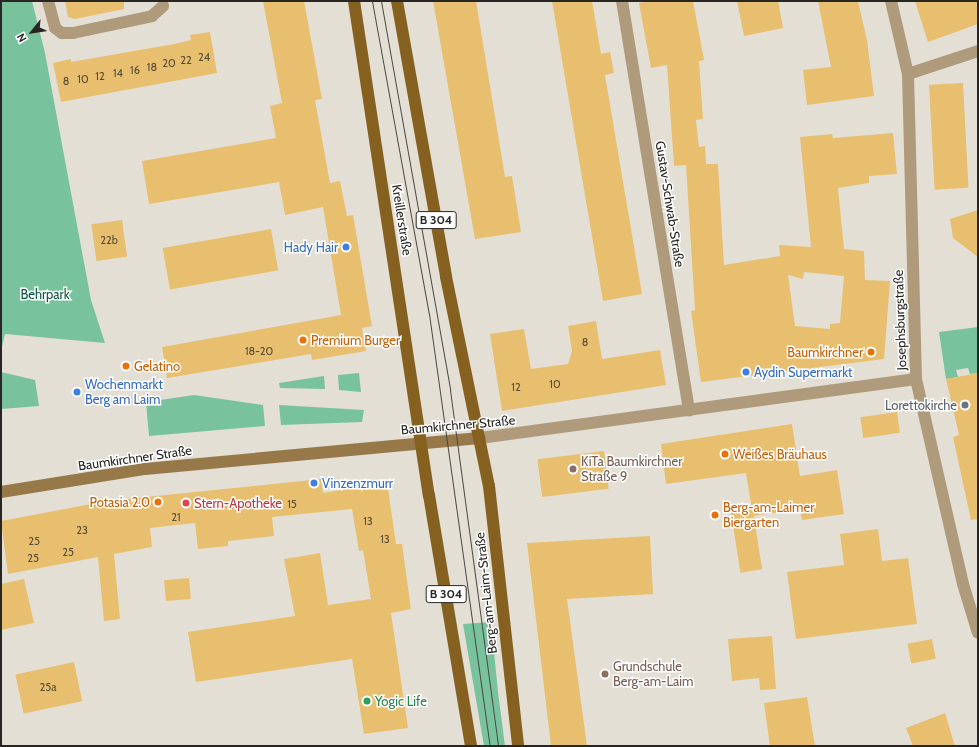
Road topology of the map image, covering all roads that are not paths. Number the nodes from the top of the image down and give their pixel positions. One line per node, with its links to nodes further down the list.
1 (48, 1): 6 (street)
2 (354, 1): 12 (main road, Kreillerstraße / B 304)
3 (397, 1): 11 (main road, B 304)
4 (622, 1): 10 (street, Gustav-Schwab-Straße)
5 (891, 1): 8 (street, Josephsburgstraße)
6 (163, 6)
7 (978, 51): 8 (street)
8 (908, 74): 9 (street, Josephsburgstraße)
9 (916, 379): 10 (street, Baumkirchner Straße); 14 (street, Josephsburgstraße)
10 (688, 411): 11 (street, Baumkirchner Straße)
11 (480, 438): 12 (main road, Baumkirchner Straße); 16 (main road, Berg-am-Laim-Straße / B 304)
12 (421, 443): 13 (main road, Baumkirchner Straße); 15 (main road, B 304)
13 (1, 492)
14 (978, 633)
15 (471, 746)
16 (518, 746)

